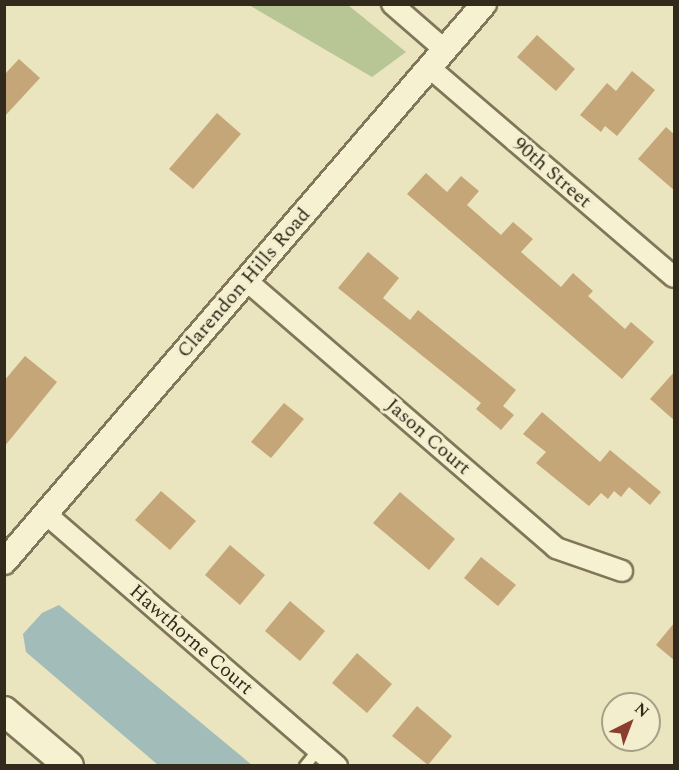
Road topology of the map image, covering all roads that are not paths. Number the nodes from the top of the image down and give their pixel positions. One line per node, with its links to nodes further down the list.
1 (392, 4): 3 (street)
2 (484, 4): 3 (street, Clarendon Hills Road)
3 (445, 50): 4 (street, Clarendon Hills Road)
4 (430, 68): 5 (street, 90th Street); 6 (street, Clarendon Hills Road)
5 (675, 277)
6 (247, 281): 7 (street, Clarendon Hills Road); 9 (street, Jason Court)
7 (46, 514): 8 (street, Clarendon Hills Road); 11 (street, Hawthorne Court)
8 (4, 562)
9 (622, 571)
10 (4, 711): 12 (main road)
11 (318, 750): 13 (lane); 14 (street, Hawthorne Court)
12 (69, 765)
13 (305, 765)
14 (337, 765)

